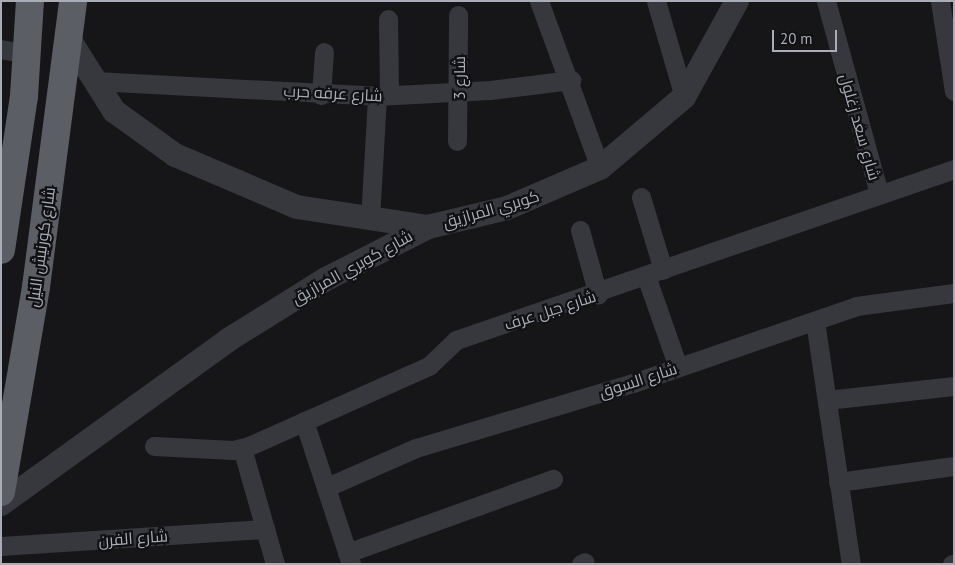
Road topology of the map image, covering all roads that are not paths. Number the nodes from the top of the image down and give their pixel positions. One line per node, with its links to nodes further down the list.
1 (30, 1): 11 (highway)
2 (73, 1): 10 (highway, شارع كورنيش النيل)
3 (539, 1): 13 (street)
4 (656, 1): 19 (street)
5 (737, 1): 19 (street, كوبري المرازيق)
6 (826, 1): 24 (street, شارع سعد زغلول)
7 (940, 1): 16 (street)
8 (458, 15): 15 (street, شارع 3)
9 (388, 19): 18 (street)
10 (67, 36): 14 (street, شارع كوبري المرازيق); 44 (highway, شارع كورنيش النيل)
11 (14, 52): 21 (highway)
12 (324, 52): 17 (street)
13 (571, 80): 15 (street, شارع عرفه حرب); 22 (street)
14 (95, 81): 17 (street, شارع عرفه حرب); 26 (street, شارع كوبري المرازيق)
15 (460, 92): 18 (street, شارع عرفه حرب); 20 (street, شارع 3)
16 (954, 92)
17 (321, 95): 18 (street, شارع عرفه حرب)
18 (383, 96): 26 (street)
19 (684, 97): 22 (street, كوبري المرازيق)
20 (457, 141)
21 (9, 144): 29 (highway)
22 (600, 168): 27 (street, كوبري المرازيق)
23 (954, 169): 24 (street, شارع جبل عرف)
24 (879, 194): 30 (street, شارع جبل عرف)
25 (641, 197): 30 (street)
26 (370, 219): 27 (street, شارع كوبري المرازيق)
27 (428, 227): 45 (street, شارع كوبري المرازيق)
28 (580, 230): 32 (street)
29 (2, 238)
30 (654, 273): 32 (street, شارع جبل عرف); 34 (street)
31 (954, 293): 33 (street, شارع السوق)
32 (598, 295): 37 (street, شارع جبل عرف)
33 (814, 321): 34 (street, شارع السوق); 36 (street)
34 (678, 367): 43 (street, شارع السوق)
35 (954, 386): 36 (street)
36 (827, 400): 42 (street)
37 (304, 421): 39 (street, شارع جبل عرف); 43 (street)
38 (154, 446): 39 (street, شارع جبل عرف)
39 (242, 448): 46 (street)
40 (954, 466): 42 (street)
41 (553, 479): 48 (street)
42 (838, 482): 50 (street)
43 (327, 487): 48 (street)
44 (1, 492)
45 (1, 504)
46 (266, 530): 47 (street, شارع الفرن); 49 (street)
47 (1, 546)
48 (349, 558)
49 (275, 564)
50 (851, 564)

